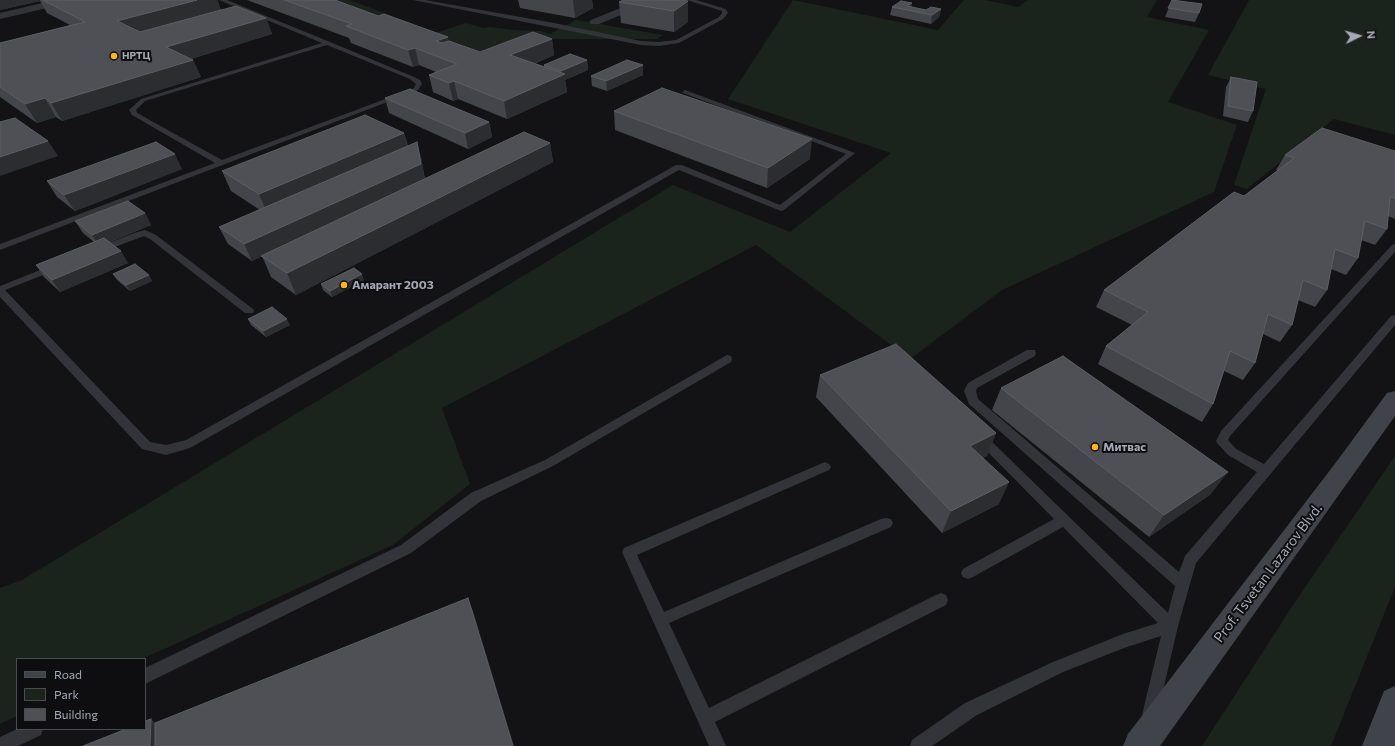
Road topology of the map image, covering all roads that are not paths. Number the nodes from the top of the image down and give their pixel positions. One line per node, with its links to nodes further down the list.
1 (69, 0): 6 (street)
2 (222, 0): 8 (lane)
3 (416, 0): 5 (lane)
4 (649, 0): 7 (street)
5 (690, 0)
6 (0, 16)
7 (595, 22)
8 (328, 43): 10 (lane); 10 (lane)
9 (685, 92): 15 (lane)
10 (221, 163): 11 (lane)
11 (0, 247)
12 (1395, 247): 23 (lane)
13 (86, 254): 16 (lane)
14 (65, 263): 15 (lane)
15 (0, 290)
16 (249, 311)
17 (1395, 318): 23 (lane)
18 (1031, 353): 27 (lane)
19 (727, 359): 31 (lane)
20 (1395, 399): 35 (main road, Prof. Tsvetan Lazarov Blvd.)
21 (973, 430): 24 (lane)
22 (825, 467): 29 (lane)
23 (1265, 471): 27 (lane)
24 (1064, 520): 26 (lane); 30 (lane)
25 (886, 523): 29 (lane)
26 (968, 573)
27 (1182, 583): 30 (lane)
28 (941, 600): 33 (lane)
29 (662, 620): 33 (lane)
30 (1171, 626): 35 (lane); 38 (lane)
31 (146, 676)
32 (1395, 702): 39 (main road)
33 (705, 718): 37 (lane)
34 (33, 730): 36 (lane)
35 (1142, 744)
36 (0, 746)
37 (718, 746)
38 (918, 746)
39 (1379, 746)

